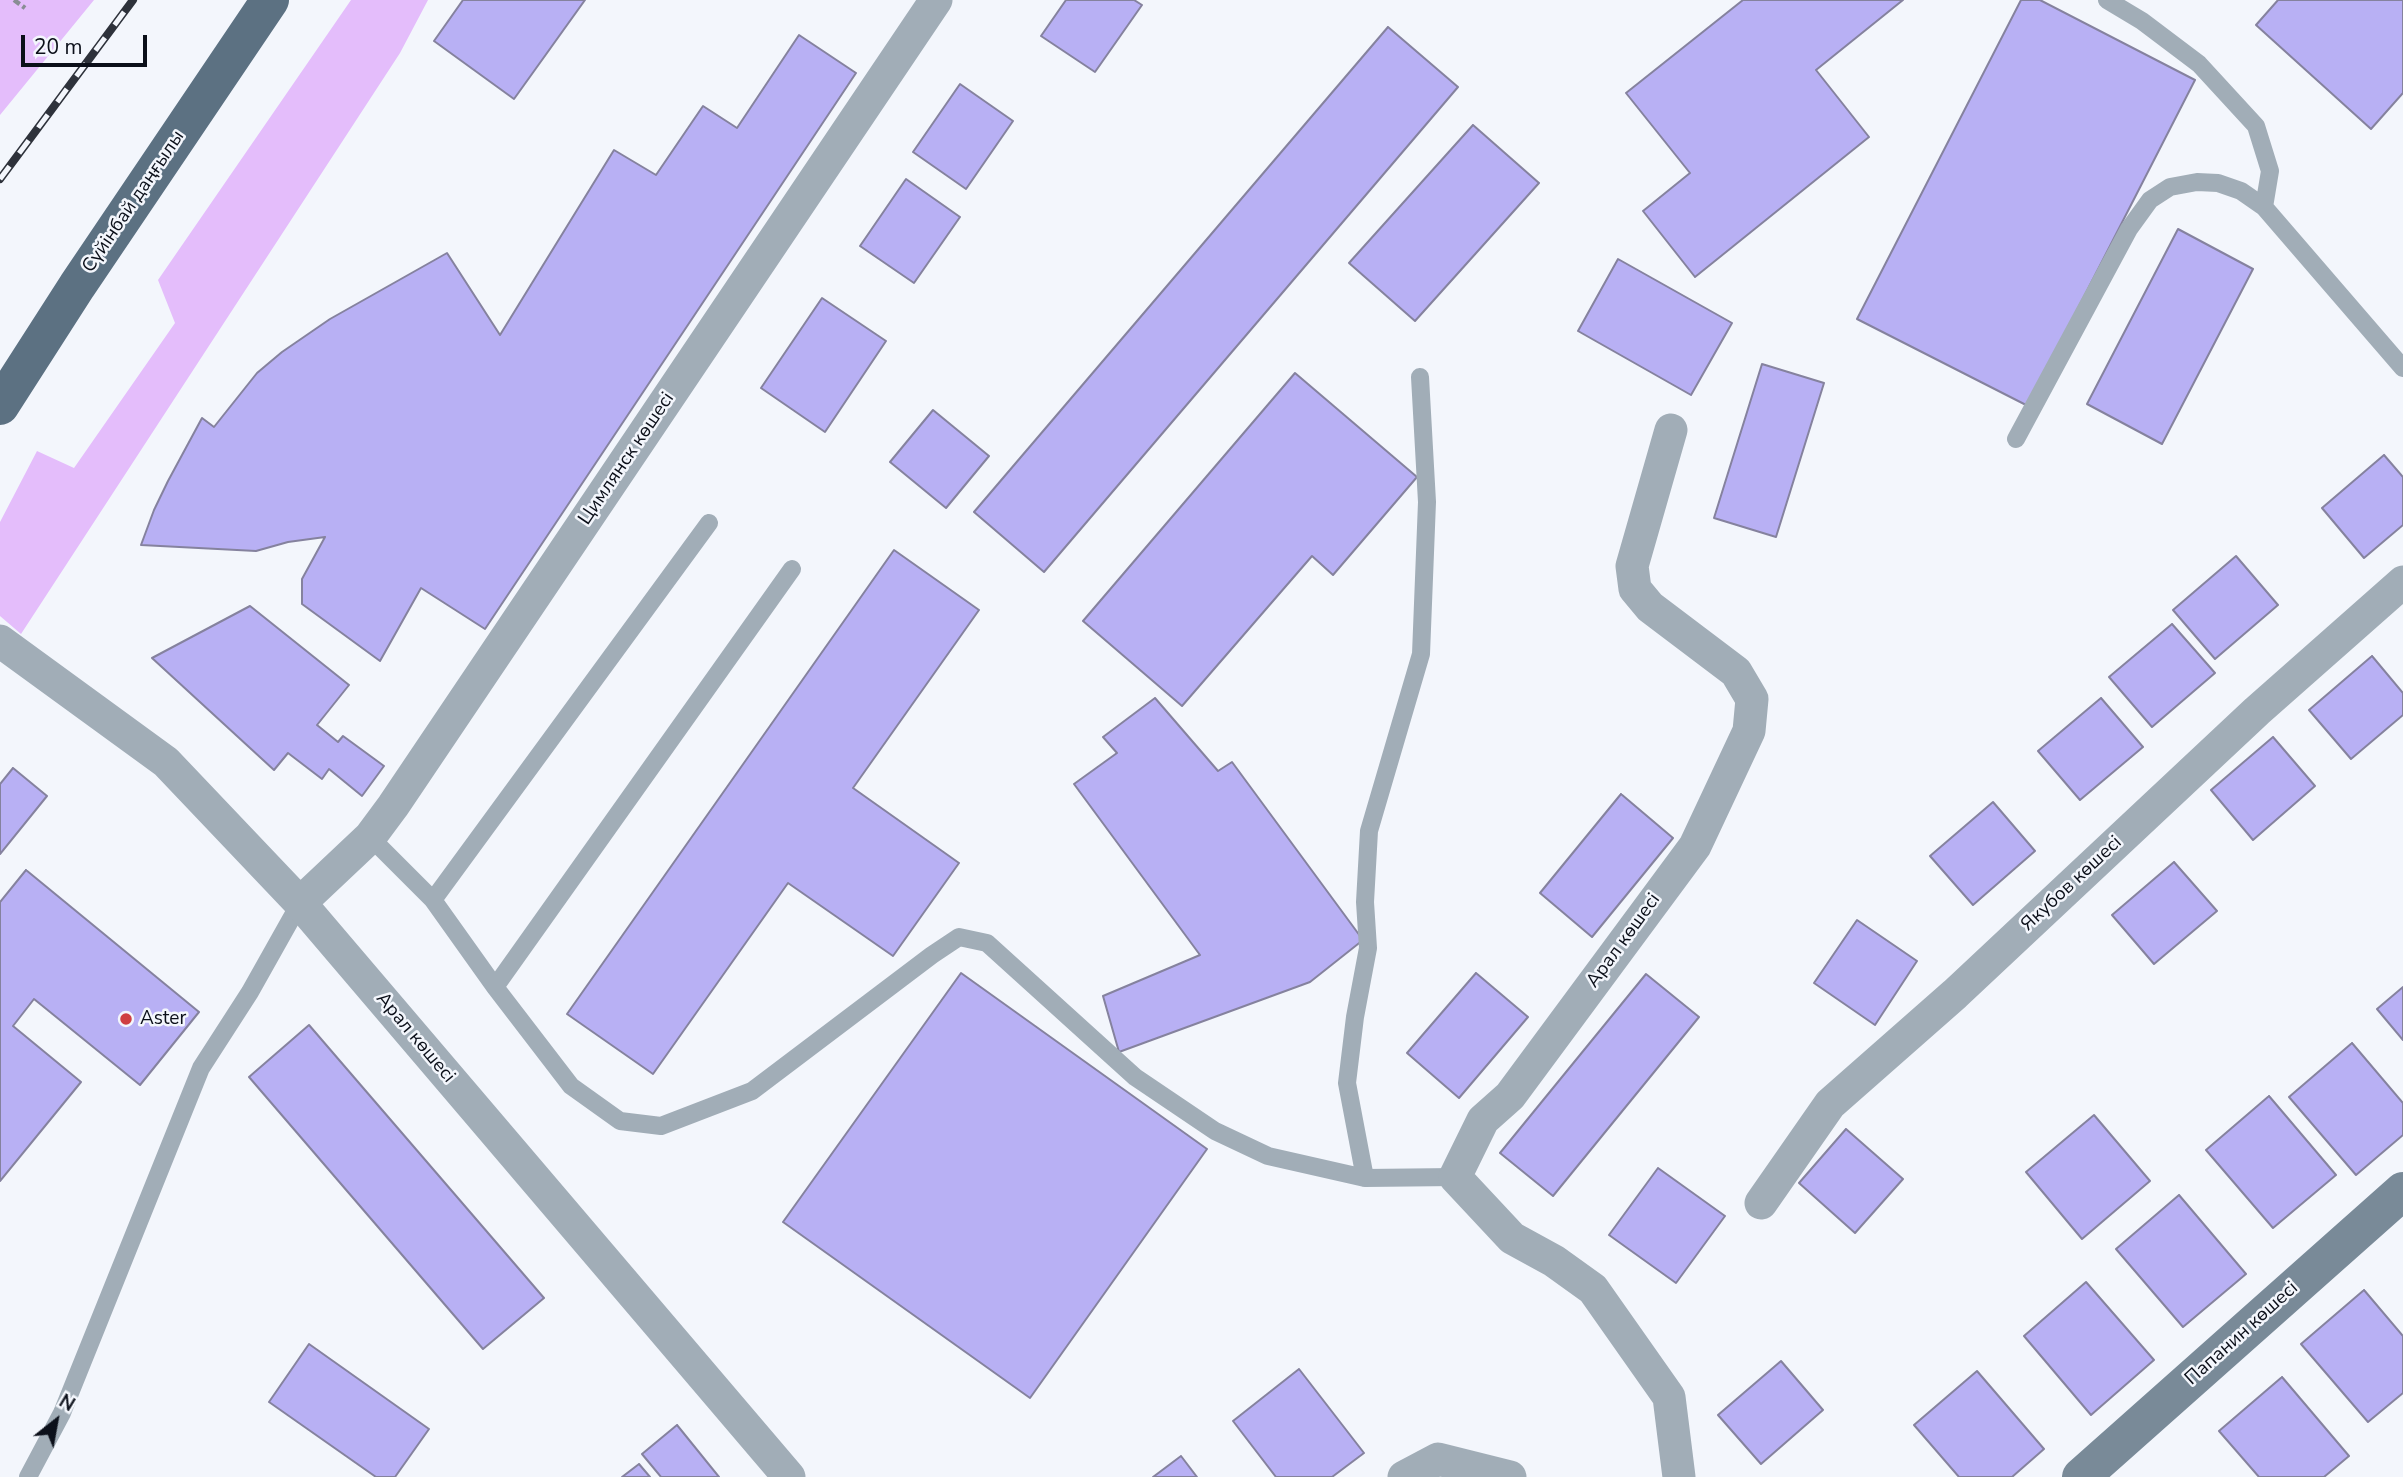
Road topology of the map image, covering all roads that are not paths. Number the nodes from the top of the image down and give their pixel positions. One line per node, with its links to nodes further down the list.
1 (270, 0): 7 (main road, Сүйінбай даңғылы)
2 (936, 0): 14 (street, Цимлянск көшесі)
3 (2107, 0): 4 (lane)
4 (2264, 207): 5 (lane); 9 (lane)
5 (2403, 368)
6 (1420, 377): 19 (lane)
7 (0, 406)
8 (1671, 430): 18 (street, Арал көшесі)
9 (2016, 439)
10 (709, 523): 15 (lane)
11 (792, 569): 17 (lane)
12 (2403, 582): 21 (street, Якубов көшесі)
13 (0, 641): 16 (street, Арал көшесі)
14 (370, 837): 15 (lane); 16 (street, Цимлянск көшесі)
15 (433, 900): 17 (lane)
16 (300, 903): 22 (lane); 23 (street, Арал көшесі)
17 (495, 988): 19 (lane)
18 (1455, 1177): 19 (lane); 26 (street)
19 (1364, 1178)
20 (2403, 1191): 27 (main road, Папанин көшесі)
21 (1761, 1203)
22 (27, 1477)
23 (789, 1477)
24 (1404, 1477): 25 (street)
25 (1510, 1477)
26 (1678, 1477)
27 (2081, 1477)

